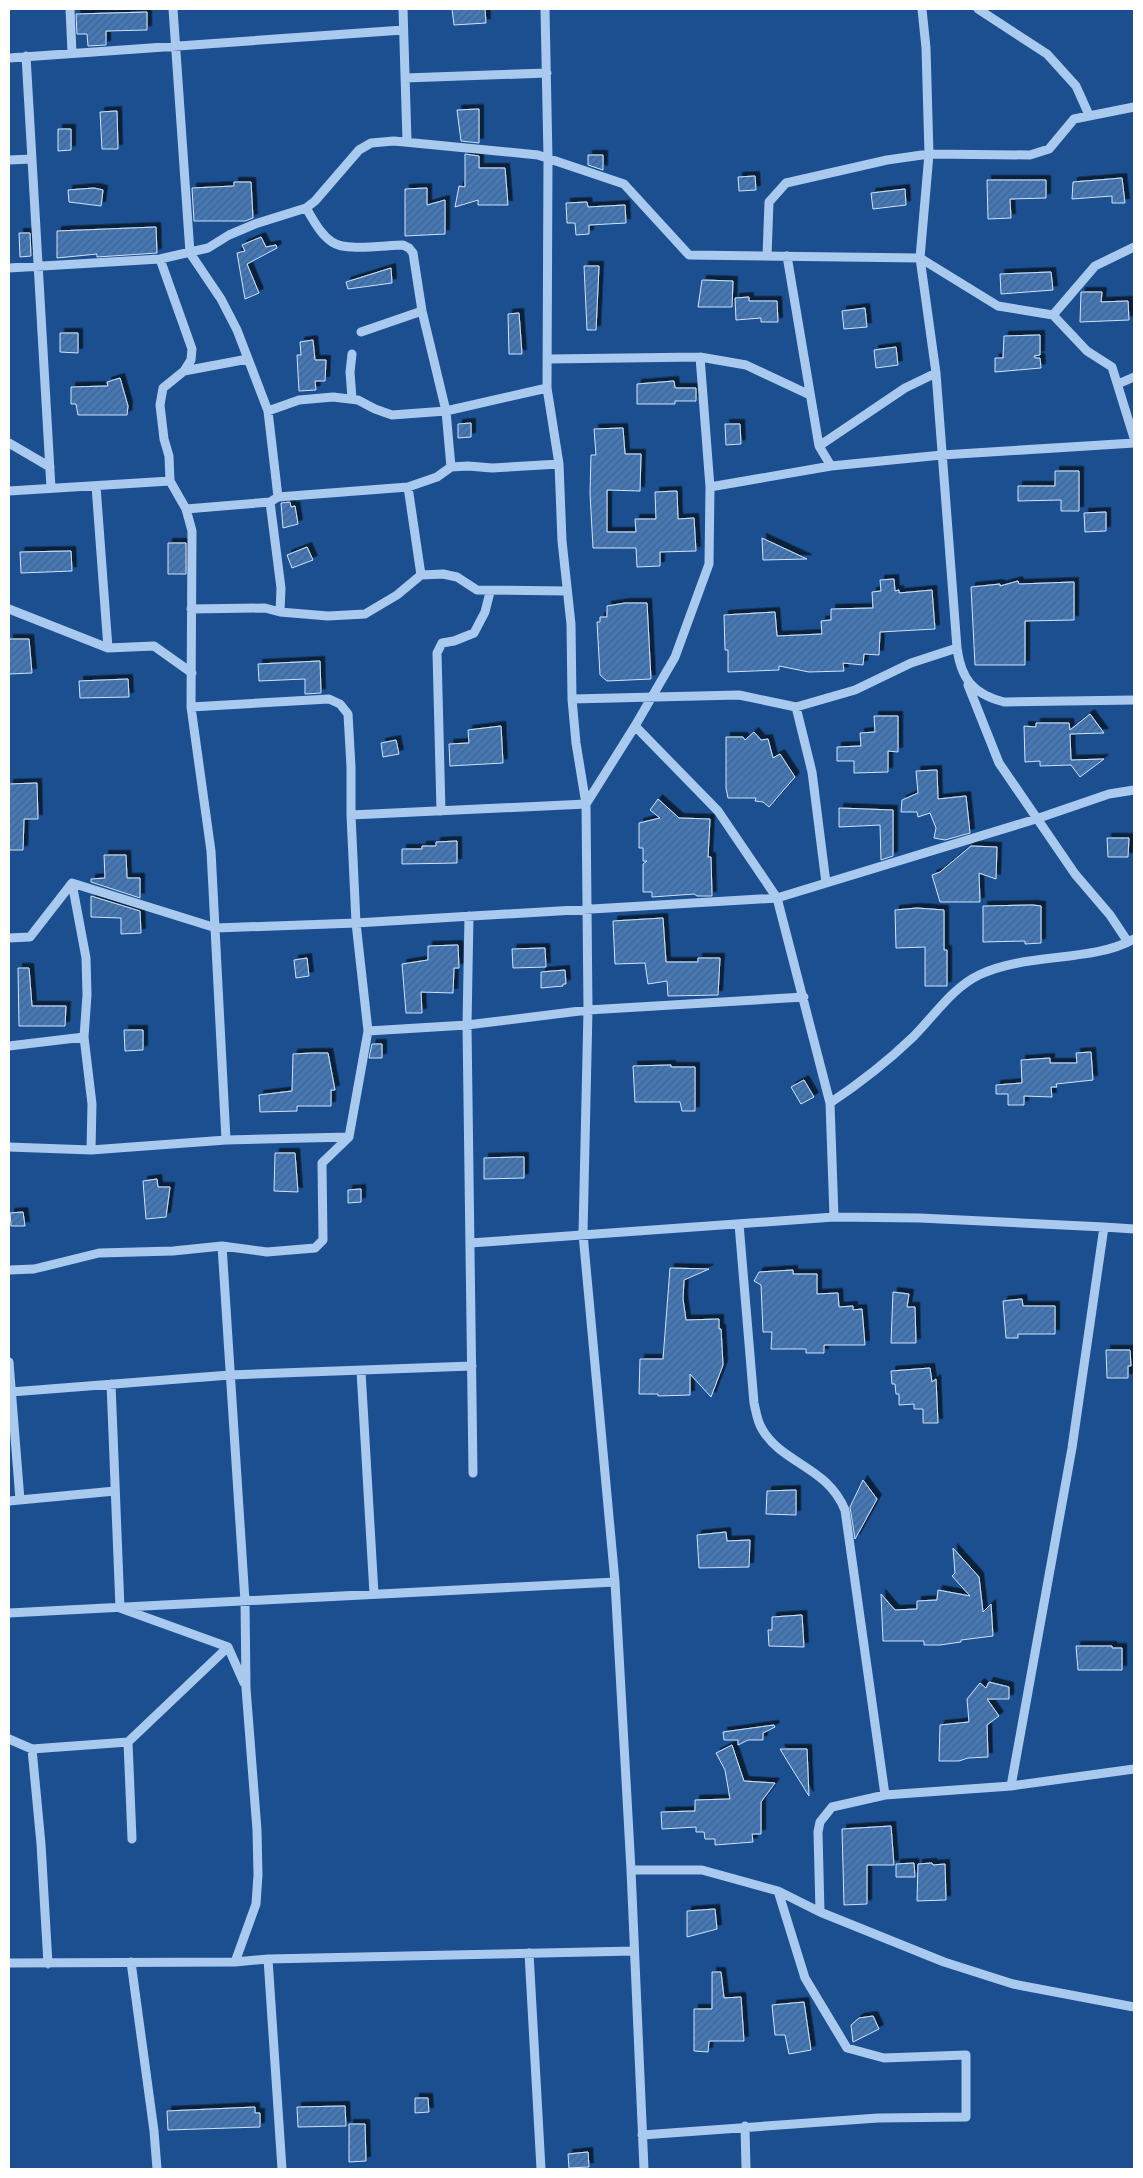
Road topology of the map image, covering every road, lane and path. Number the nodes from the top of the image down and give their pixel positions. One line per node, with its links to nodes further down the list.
1 (70, 9): 9 (street)
2 (173, 9): 8 (street)
3 (403, 9): 7 (street)
4 (545, 9): 12 (street)
5 (922, 9): 17 (street)
6 (978, 9): 15 (street)
7 (403, 30): 8 (street); 13 (street)
8 (174, 46): 9 (street); 23 (street)
9 (72, 53): 10 (street)
10 (26, 56): 11 (street); 19 (street)
11 (9, 58)
12 (547, 73): 13 (street); 18 (street)
13 (405, 78): 16 (street)
14 (1134, 107): 15 (street)
15 (1089, 116): 17 (street)
16 (407, 141): 18 (street); 21 (street)
17 (929, 154): 24 (street); 26 (street)
18 (548, 158): 24 (street); 36 (street)
19 (32, 159): 20 (street); 28 (street)
20 (9, 160)
21 (306, 208): 23 (street); 30 (street)
22 (1134, 247): 31 (street)
23 (190, 253): 27 (street); 35 (street)
24 (768, 256): 25 (street)
25 (787, 256): 26 (street); 42 (street)
26 (920, 258): 31 (street); 38 (street)
27 (160, 259): 28 (street); 37 (street)
28 (38, 266): 29 (street); 53 (street)
29 (9, 268)
30 (422, 311): 32 (street); 45 (street)
31 (1054, 316): 40 (street)
32 (361, 332)
33 (352, 354): 43 (street)
34 (700, 357): 36 (street); 42 (street); 58 (street)
35 (248, 359): 37 (street); 44 (street)
36 (548, 359): 41 (street)
37 (184, 371): 55 (street)
38 (936, 373): 49 (street); 50 (street)
39 (1134, 377): 40 (street)
40 (1118, 384): 46 (street)
41 (547, 388): 45 (street); 51 (street)
42 (810, 396): 49 (street)
43 (352, 399): 44 (street); 45 (street)
44 (268, 411): 61 (street)
45 (446, 411): 54 (street)
46 (1134, 438)
47 (9, 443): 53 (street)
48 (1134, 443): 50 (street)
49 (819, 446): 52 (street)
50 (942, 455): 52 (street); 70 (street)
51 (559, 464): 54 (street); 64 (street)
52 (831, 466): 58 (street)
53 (50, 467): 59 (street)
54 (451, 467): 57 (street)
55 (170, 480): 56 (street); 62 (street)
56 (96, 486): 59 (street); 69 (street)
57 (408, 487): 61 (street); 63 (street)
58 (710, 487): 74 (street)
59 (51, 488): 60 (street)
60 (9, 491)
61 (274, 499): 62 (street); 68 (street)
62 (186, 509): 67 (street)
63 (421, 575): 65 (street); 68 (street)
64 (567, 591): 65 (street); 73 (street)
65 (490, 592): 81 (street)
66 (9, 609): 69 (street)
67 (191, 609): 68 (street); 71 (street)
68 (280, 612)
69 (108, 648): 71 (street)
70 (957, 648): 72 (street); 77 (street)
71 (192, 673): 76 (street)
72 (965, 678): 75 (street); 83 (street)
73 (572, 699): 74 (street); 80 (street)
74 (652, 699): 77 (street); 78 (street)
75 (1134, 700)
76 (191, 707): 82 (street); 90 (street)
77 (796, 707): 85 (street)
78 (636, 726): 80 (street); 86 (street)
79 (1134, 790): 83 (street)
80 (586, 804): 81 (street); 87 (street)
81 (441, 811): 82 (street)
82 (350, 815): 89 (street)
83 (1036, 819): 85 (street); 92 (street)
84 (72, 883): 90 (street); 91 (street); 97 (street)
85 (826, 883): 86 (street)
86 (777, 898): 87 (street); 93 (street)
87 (588, 908): 88 (street); 94 (street)
88 (469, 916): 89 (street); 95 (street)
89 (356, 923): 90 (street); 96 (street)
90 (216, 928): 101 (street)
91 (9, 938)
92 (1131, 941): 99 (street)
93 (804, 997): 94 (street); 99 (street)
94 (588, 1010): 95 (street); 108 (street)
95 (467, 1025): 96 (street); 109 (street)
96 (368, 1031): 100 (street)
97 (84, 1037): 98 (street); 103 (street)
98 (9, 1046)
99 (830, 1103): 104 (street)
100 (349, 1137): 101 (street); 110 (street)
101 (226, 1140): 103 (street)
102 (9, 1147): 103 (street)
103 (91, 1150)
104 (834, 1217): 105 (street); 106 (street)
105 (739, 1224): 108 (street); 134 (street)
106 (1104, 1227): 107 (street); 133 (street)
107 (1134, 1229)
108 (583, 1234): 109 (street); 122 (street)
109 (470, 1243): 113 (street)
110 (222, 1246): 111 (street); 115 (street)
111 (9, 1270)
112 (9, 1362): 117 (street)
113 (472, 1366): 114 (street); 118 (street)
114 (361, 1371): 115 (street); 123 (street)
115 (230, 1376): 116 (street); 124 (street)
116 (111, 1384): 117 (street); 119 (street)
117 (11, 1392): 120 (street)
118 (473, 1473)
119 (115, 1491): 120 (street); 125 (street)
120 (20, 1500): 121 (street)
121 (9, 1501)
122 (615, 1582): 123 (street); 136 (street)
123 (374, 1594): 124 (street)
124 (245, 1601): 125 (street); 128 (street)
125 (120, 1608): 126 (street); 127 (street)
126 (9, 1614)
127 (228, 1647): 128 (street); 130 (street)
128 (246, 1688): 143 (street)
129 (9, 1739): 131 (street)
130 (128, 1742): 131 (street); 135 (street)
131 (32, 1749): 145 (street)
132 (1134, 1769): 133 (street)
133 (1011, 1786): 134 (street)
134 (885, 1795): 138 (street)
135 (132, 1839)
136 (631, 1870): 137 (street); 139 (street)
137 (778, 1891): 138 (street); 147 (street)
138 (820, 1912): 146 (street)
139 (634, 1951): 140 (street); 148 (street)
140 (529, 1953): 141 (street); 151 (street)
141 (268, 1959): 143 (street); 150 (street)
142 (131, 1962): 143 (street); 145 (street); 149 (street)
143 (235, 1962)
144 (9, 1963): 145 (street)
145 (48, 1964)
146 (1134, 2007)
147 (745, 2126): 148 (street); 153 (street)
148 (642, 2136): 152 (street)
149 (157, 2169)
150 (282, 2169)
151 (541, 2169)
152 (644, 2169)
153 (746, 2169)

